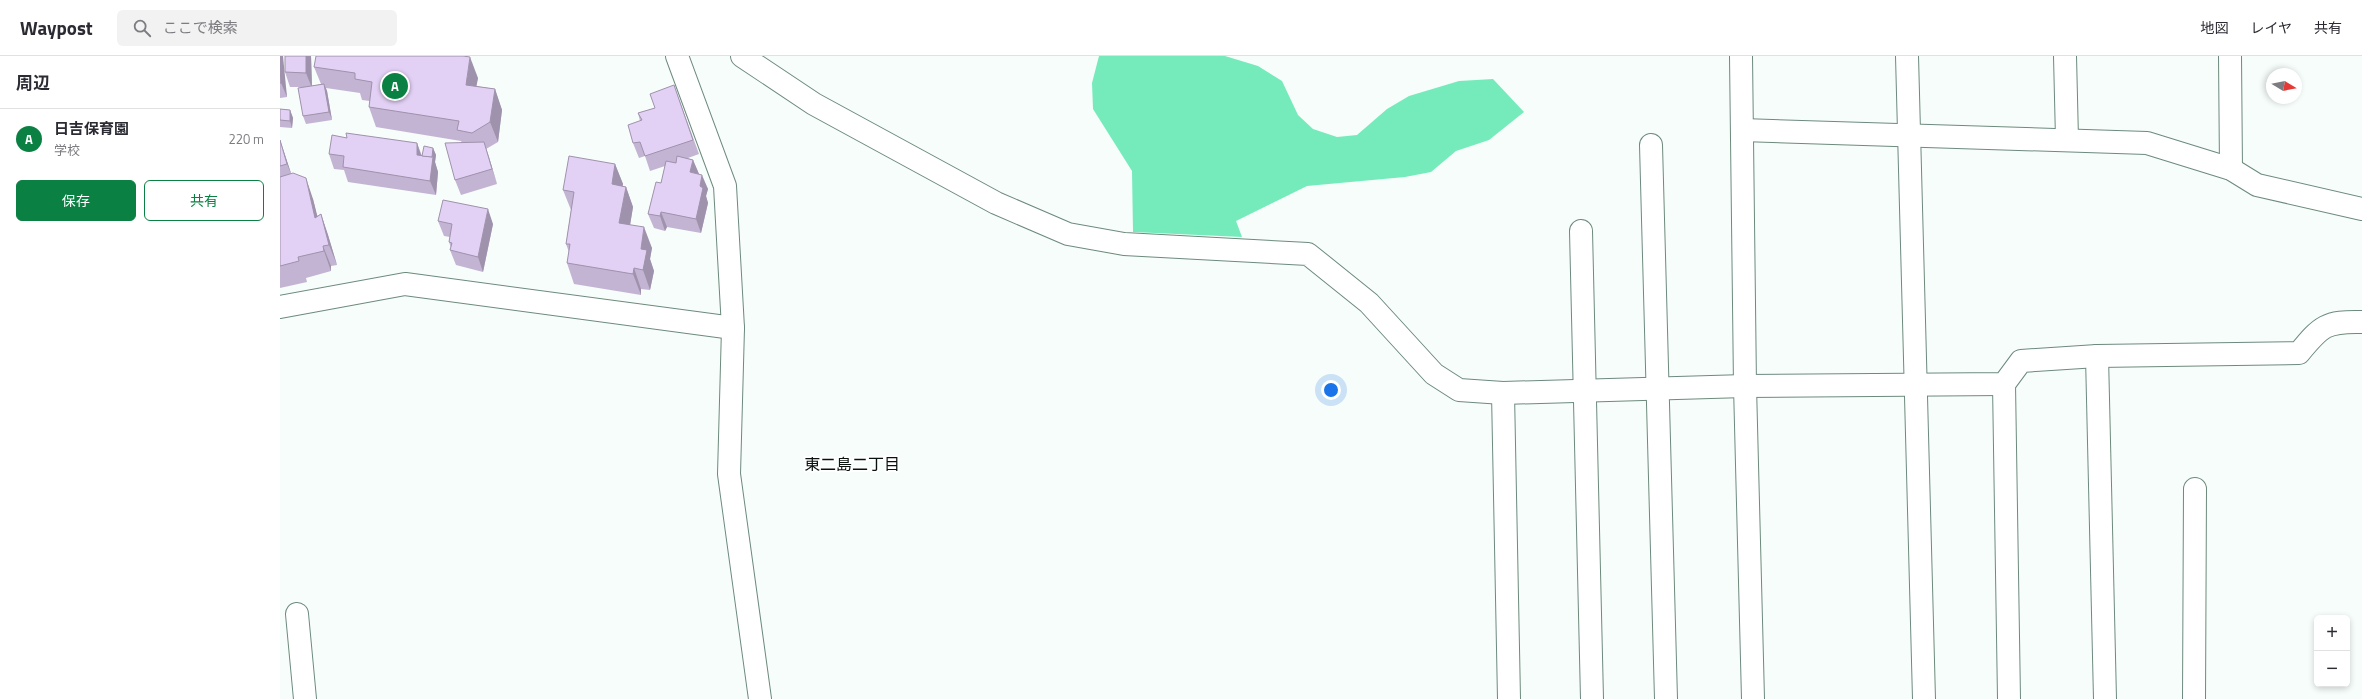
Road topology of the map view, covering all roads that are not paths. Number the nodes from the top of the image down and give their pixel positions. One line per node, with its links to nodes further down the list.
1 (677, 56): 16 (street)
2 (742, 56): 23 (street)
3 (1741, 56): 7 (street)
4 (1907, 56): 8 (street)
5 (2065, 56): 9 (street)
6 (2230, 56): 11 (street)
7 (1742, 130): 8 (street); 20 (street)
8 (1909, 134): 9 (street); 18 (street)
9 (2067, 139): 11 (street)
10 (1651, 145): 21 (street)
11 (2231, 169): 12 (street)
12 (2362, 209)
13 (1581, 231): 22 (street)
14 (280, 307): 16 (street)
15 (2362, 322): 17 (street)
16 (733, 328): 27 (street)
17 (2097, 356): 19 (street); 34 (street)
18 (1917, 384): 19 (street); 20 (street); 32 (street)
19 (2004, 384): 33 (street)
20 (1745, 386): 21 (street); 31 (street)
21 (1657, 388): 22 (street); 30 (street)
22 (1584, 391): 23 (street); 29 (street)
23 (1503, 393): 28 (street)
24 (2195, 489): 35 (street)
25 (298, 614): 26 (street)
26 (305, 699)
27 (760, 699)
28 (1509, 699)
29 (1592, 699)
30 (1666, 699)
31 (1753, 699)
32 (1924, 699)
33 (2009, 699)
34 (2105, 699)
35 (2194, 699)

